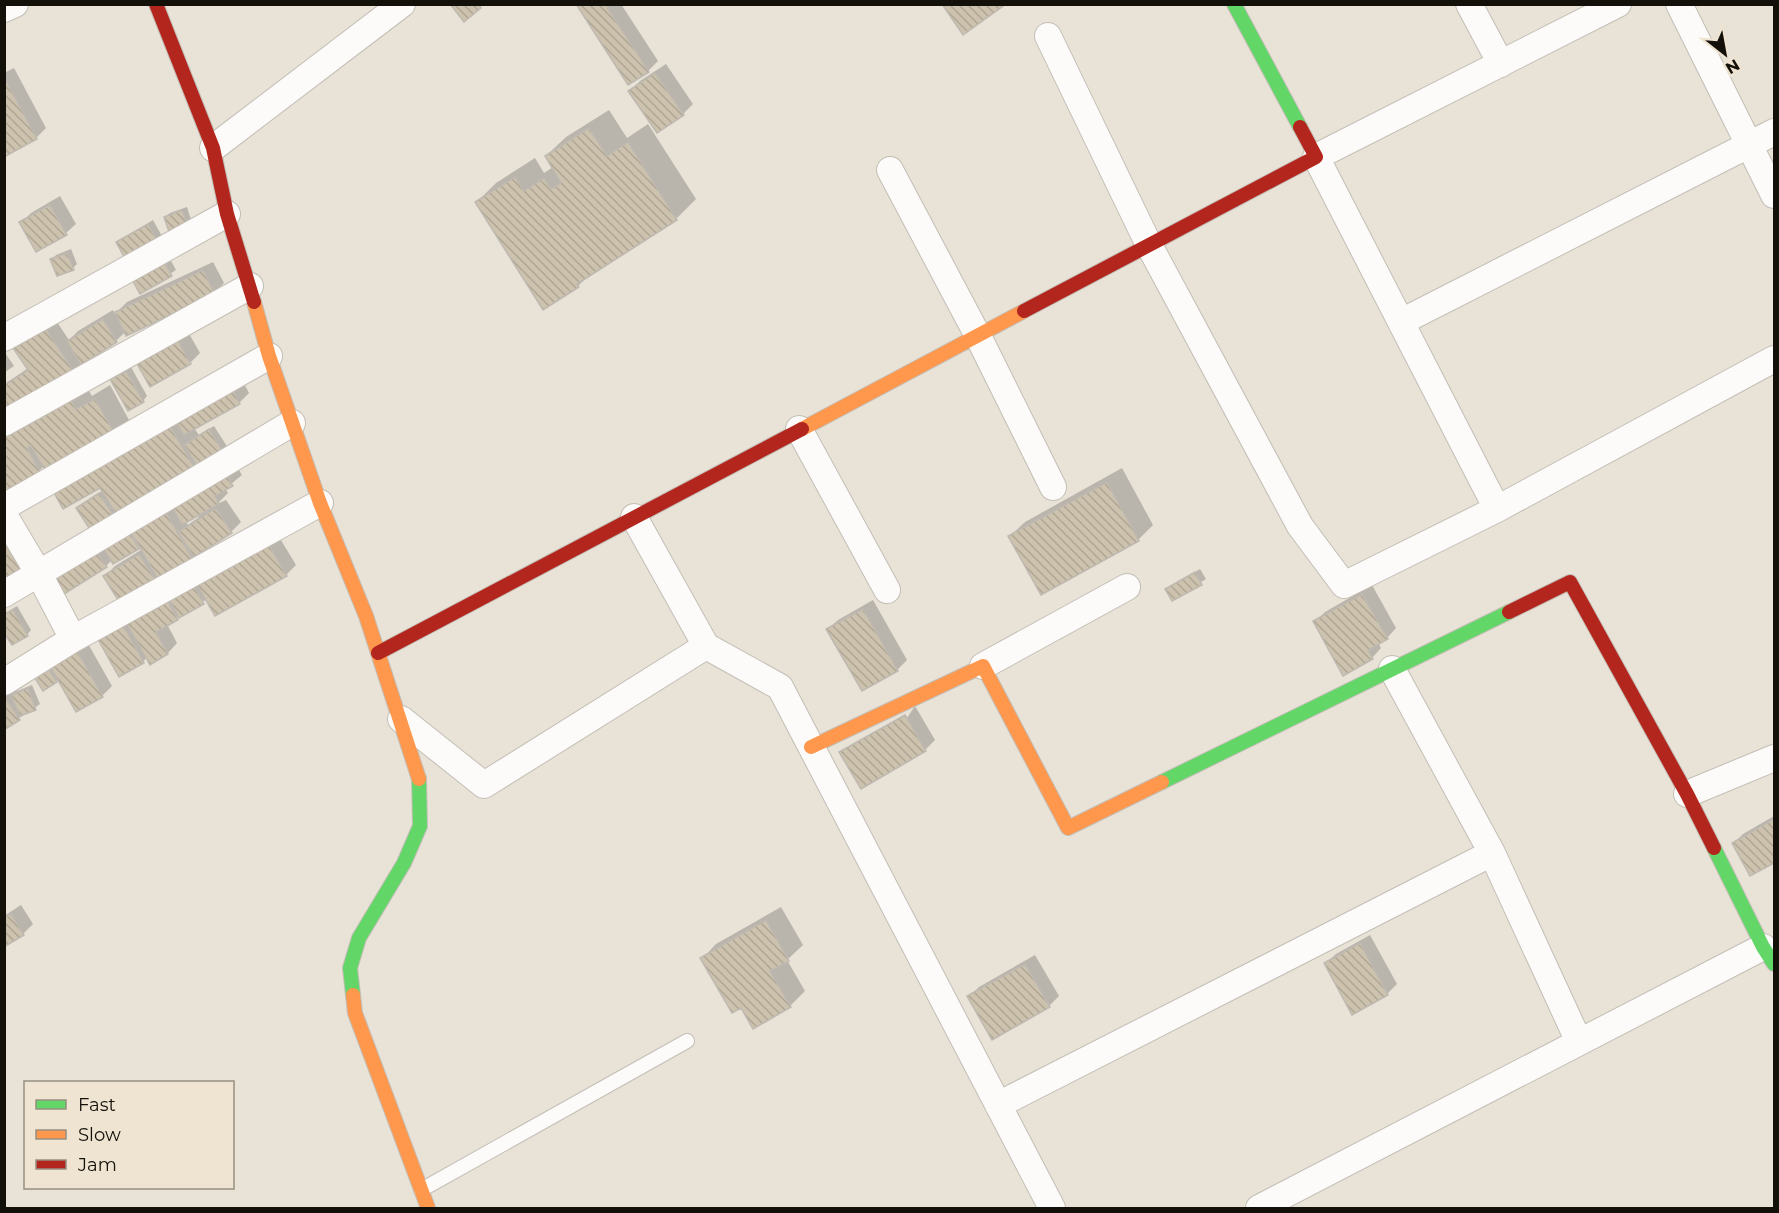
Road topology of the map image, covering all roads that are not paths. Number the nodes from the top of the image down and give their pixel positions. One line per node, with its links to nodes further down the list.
1 (15, 4): 8 (street)
2 (156, 4): 13 (street)
3 (402, 4): 13 (street)
4 (1234, 4): 14 (street)
5 (1469, 4): 10 (street)
6 (1618, 4): 10 (street)
7 (1679, 4): 12 (street)
8 (4, 9)
9 (1048, 36): 18 (street)
10 (1501, 64): 14 (street)
11 (1774, 132): 12 (street)
12 (1749, 145): 16 (street); 20 (street)
13 (213, 148): 17 (street)
14 (1316, 157): 18 (street); 20 (street)
15 (890, 170): 21 (street)
16 (1774, 195)
17 (227, 214): 19 (street); 22 (street)
18 (1149, 245): 21 (street); 31 (street)
19 (250, 286): 23 (street); 25 (street)
20 (1401, 322): 31 (street)
21 (978, 336): 27 (street); 28 (street)
22 (4, 338)
23 (269, 357): 26 (street); 30 (street)
24 (1774, 359): 31 (street)
25 (4, 423)
26 (292, 423): 29 (street); 34 (street)
27 (799, 429): 33 (street); 36 (street)
28 (1053, 487)
29 (320, 503): 38 (street); 40 (street)
30 (4, 507)
31 (1497, 509)
32 (4, 515): 34 (street)
33 (634, 517): 39 (street); 40 (street)
34 (39, 574): 37 (street); 38 (street)
35 (1128, 587): 41 (street)
36 (887, 590)
37 (4, 594)
38 (72, 639): 43 (street)
39 (706, 646): 44 (street); 45 (street)
40 (378, 653): 44 (street)
41 (983, 666): 42 (street); 45 (street)
42 (1392, 669): 47 (street); 48 (street)
43 (4, 682)
44 (401, 719): 53 (street)
45 (811, 747): 52 (street)
46 (1774, 758): 47 (street)
47 (1687, 794): 49 (street)
48 (1492, 854): 51 (street); 52 (street)
49 (1769, 956): 51 (street)
50 (687, 1041): 53 (lane)
51 (1579, 1042): 56 (street)
52 (998, 1105): 55 (street)
53 (421, 1190): 54 (street)
54 (429, 1209)
55 (1052, 1209)
56 (1259, 1209)

